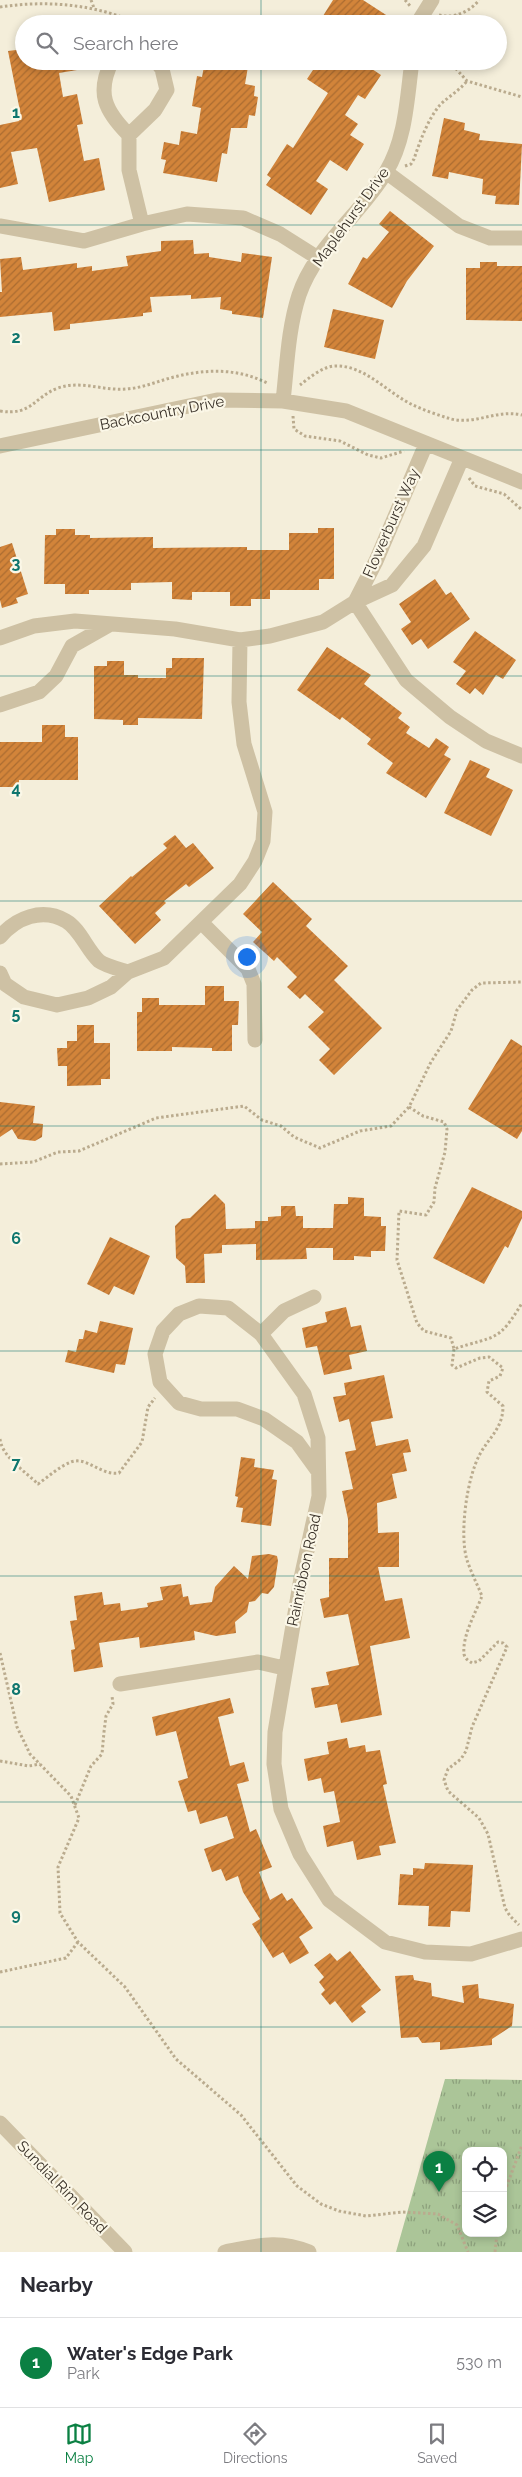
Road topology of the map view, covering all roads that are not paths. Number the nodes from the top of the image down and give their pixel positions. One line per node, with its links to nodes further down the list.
1 (108, 70): 4 (street)
2 (162, 70): 4 (street)
3 (410, 70): 5 (street, Maplehurst Drive)
4 (129, 135): 6 (street)
5 (389, 175): 8 (street); 9 (street, Maplehurst Drive)
6 (142, 224): 7 (street); 9 (street)
7 (0, 226)
8 (522, 238)
9 (318, 258): 10 (street, Maplehurst Drive)
10 (288, 406): 11 (street, Backcountry Drive); 12 (street, Backcountry Drive)
11 (426, 444): 13 (street, Backcountry Drive); 15 (street, Flowerburst Way)
12 (0, 446)
13 (462, 458): 14 (street, Backcountry Drive); 15 (street, Flowerburst Way)
14 (522, 482)
15 (354, 602): 18 (street, Flowerburst Way); 20 (street)
16 (108, 624): 17 (street, Flowerburst Way); 18 (street, Flowerburst Way); 19 (street)
17 (0, 638)
18 (240, 640): 21 (street)
19 (0, 705)
20 (522, 756)
21 (201, 922): 23 (street); 25 (street)
22 (0, 937): 23 (street)
23 (128, 972): 24 (street)
24 (0, 973)
25 (255, 1040)
26 (314, 1297): 27 (street)
27 (262, 1334): 28 (street, Rainribbon Road); 28 (street, Rainribbon Road)
28 (318, 1472): 29 (street, Rainribbon Road)
29 (284, 1668): 30 (street); 31 (street, Rainribbon Road)
30 (120, 1684)
31 (522, 1939)
32 (0, 2123): 33 (street, Sundial Rim Road)
33 (125, 2252)
34 (225, 2252): 35 (street)
35 (309, 2252)

